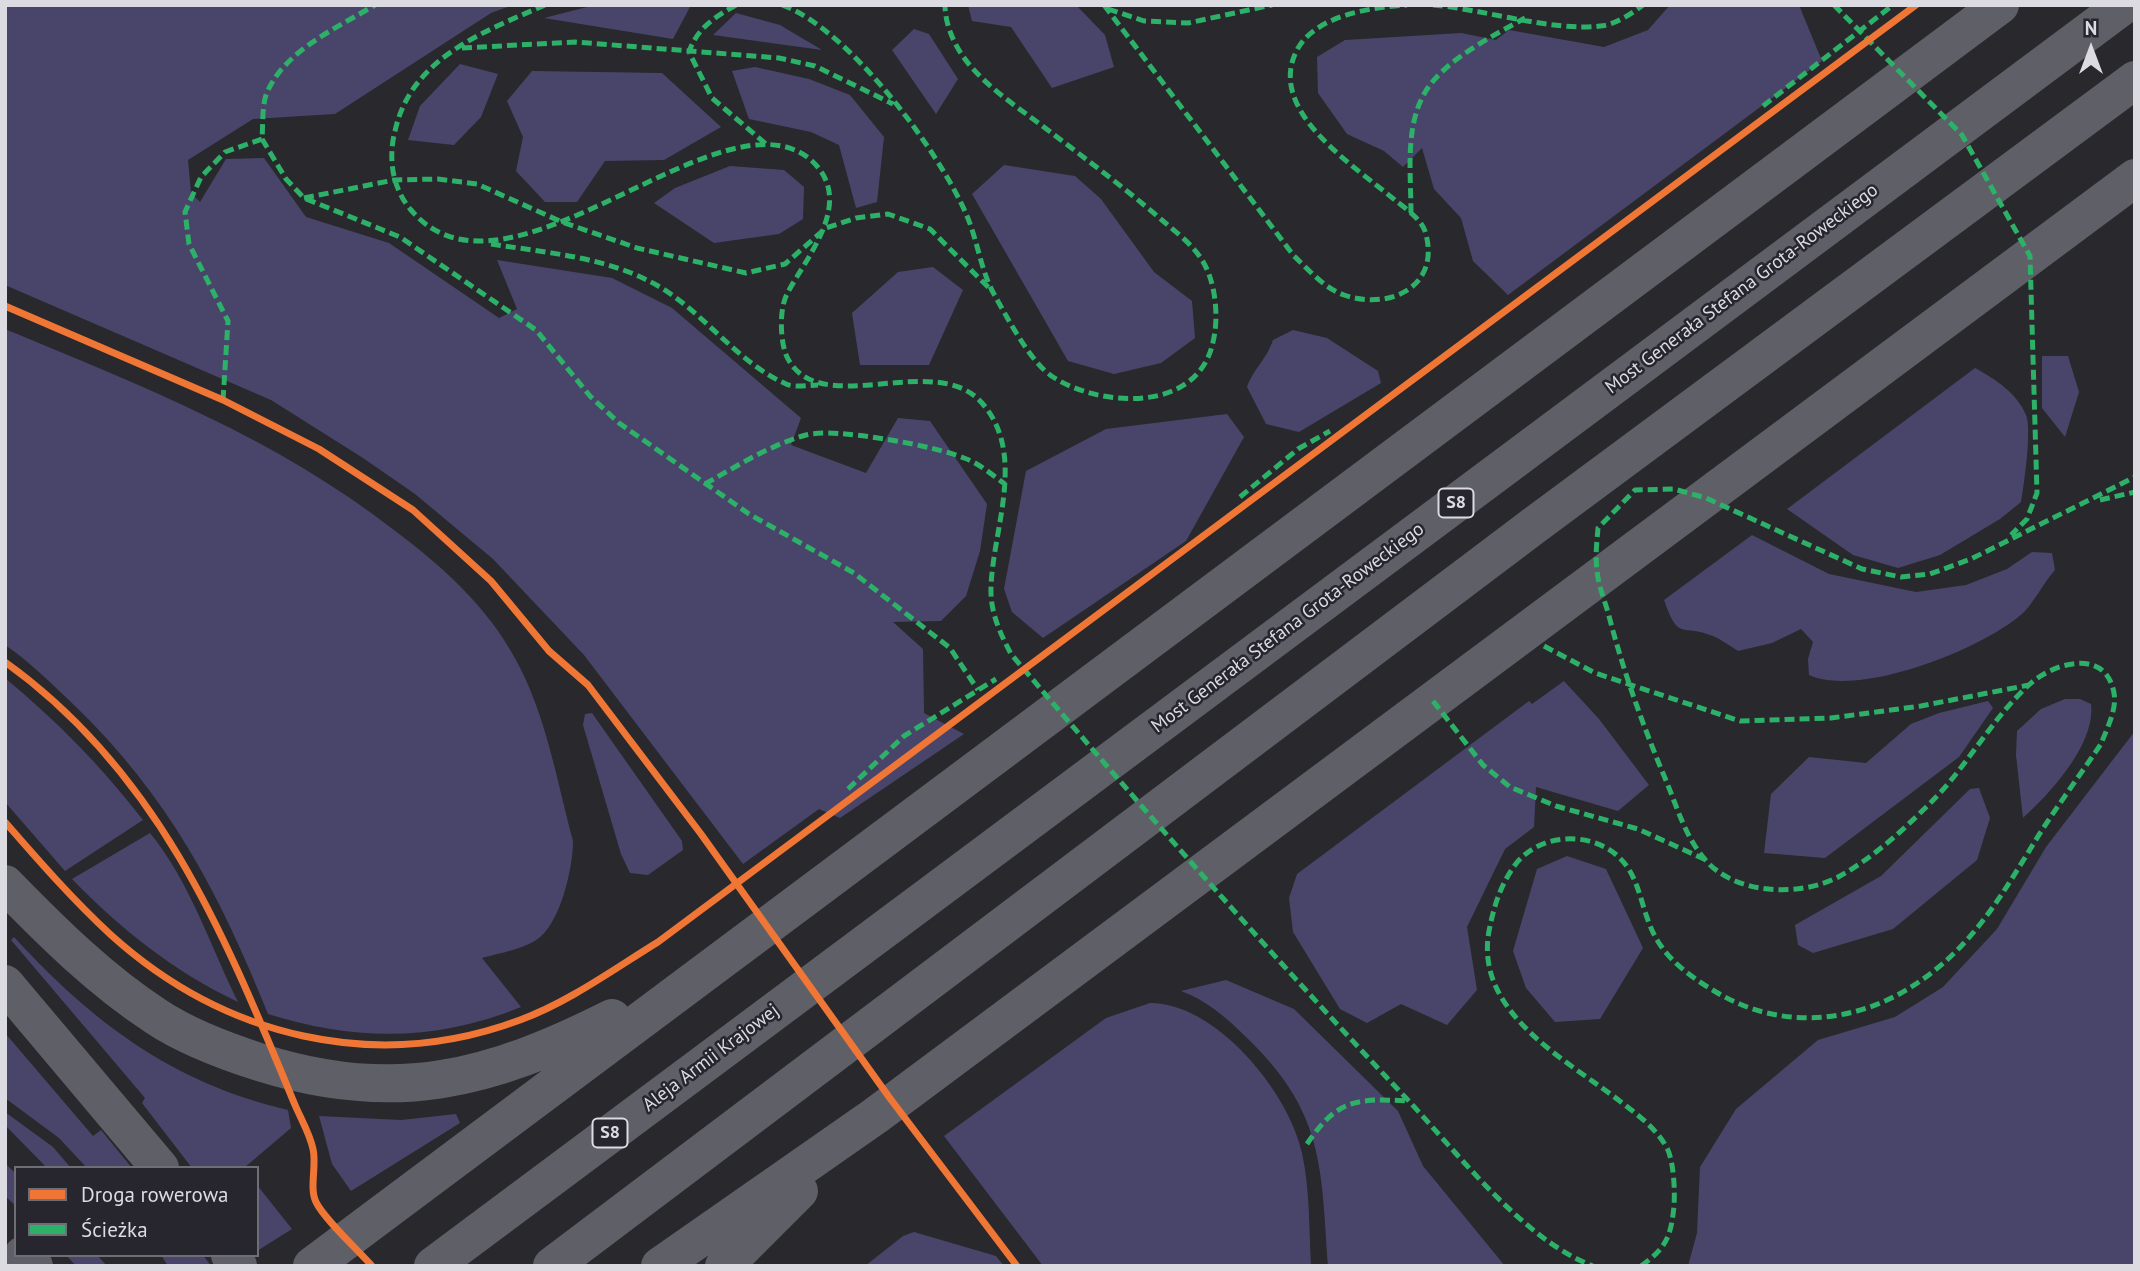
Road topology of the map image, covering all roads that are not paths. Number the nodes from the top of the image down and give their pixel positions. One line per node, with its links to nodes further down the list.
1 (2000, 5): 6 (highway)
2 (2124, 5): 8 (highway, Most Generała Stefana Grota-Roweckiego / S8)
3 (2135, 80): 13 (highway)
4 (2135, 178): 9 (highway)
5 (5, 884): 6 (highway)
6 (744, 942): 11 (highway)
7 (5, 985): 10 (highway)
8 (788, 1000): 12 (highway, Aleja Armii Krajowej / S8)
9 (875, 1116): 14 (highway); 15 (highway)
10 (158, 1166)
11 (312, 1266)
12 (433, 1266)
13 (552, 1266)
14 (660, 1266)
15 (724, 1266)

